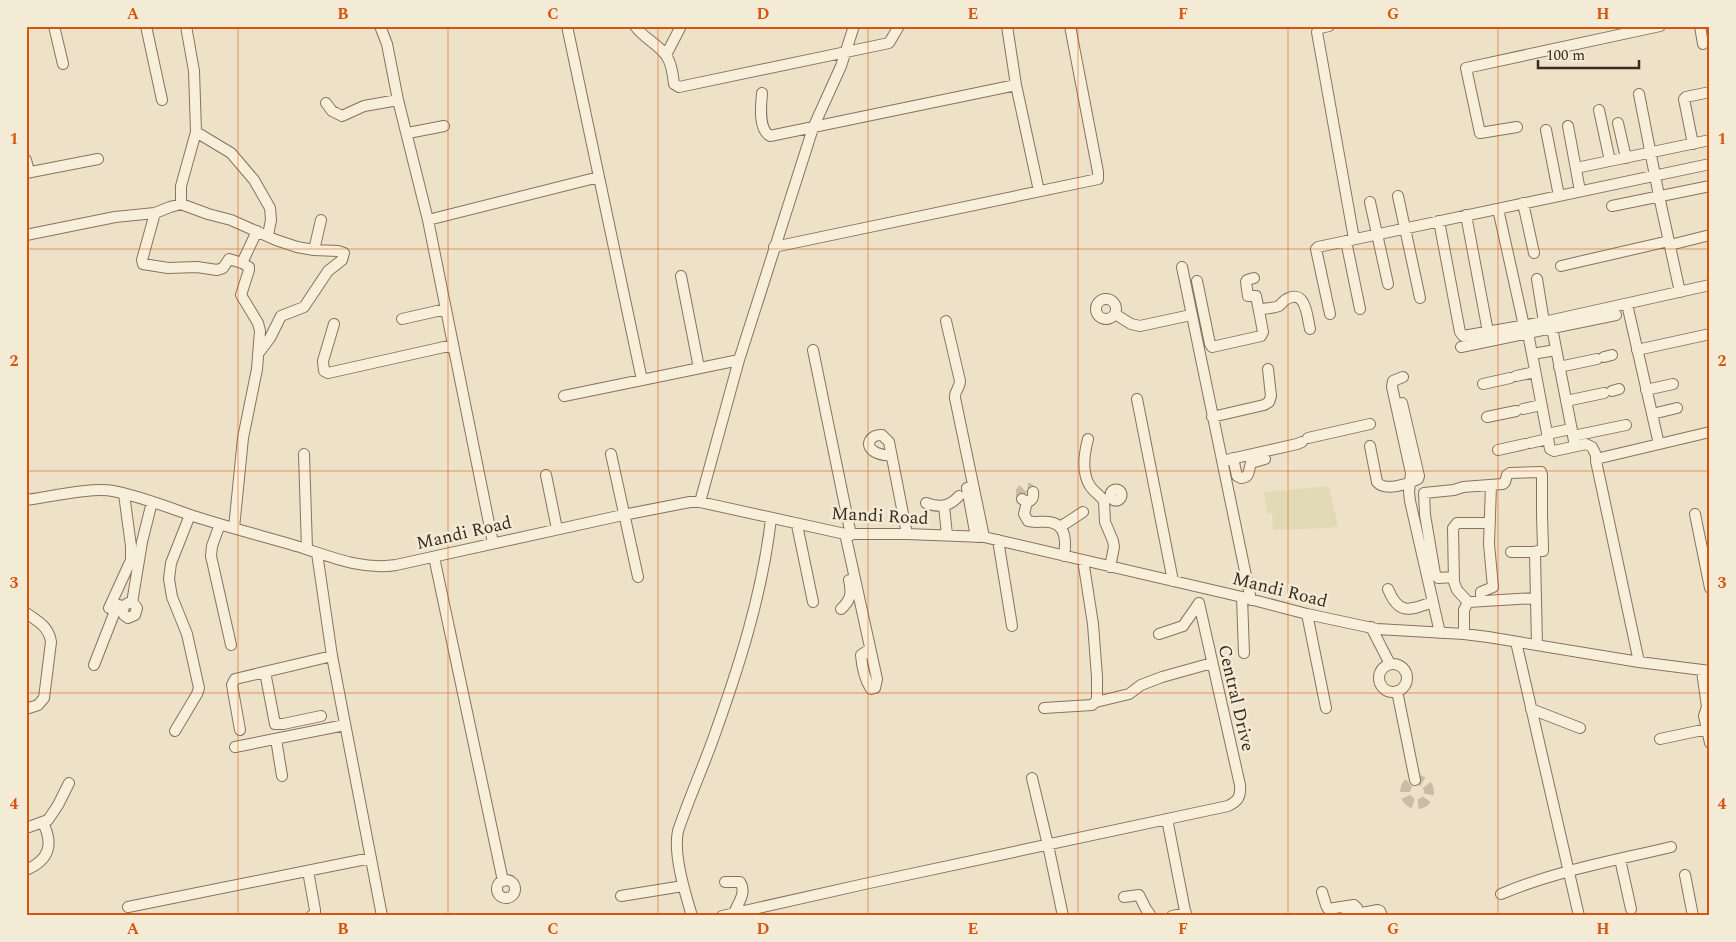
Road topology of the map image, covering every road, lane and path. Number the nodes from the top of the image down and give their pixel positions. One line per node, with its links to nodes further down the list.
1 (54, 26): 18 (street)
2 (146, 26): 23 (street)
3 (186, 26): 33 (street)
4 (380, 26): 24 (street)
5 (567, 26): 46 (street)
6 (635, 26): 17 (street)
7 (681, 26): 17 (street)
8 (854, 26): 16 (street)
9 (899, 26): 16 (street)
10 (1007, 26): 19 (street)
11 (1070, 26): 48 (street)
12 (1329, 26): 69 (street)
13 (1660, 26): 30 (street)
14 (1700, 26): 15 (street)
15 (1703, 44)
16 (846, 52): 17 (street); 31 (street)
17 (666, 55)
18 (63, 64)
19 (1016, 85): 31 (street); 48 (street)
20 (1710, 92): 36 (street)
21 (762, 93): 31 (street)
22 (1639, 94): 37 (street)
23 (162, 100)
24 (398, 100): 25 (street); 34 (street)
25 (326, 103)
26 (1599, 110): 41 (street)
27 (1618, 124): 38 (street)
28 (444, 126): 34 (street)
29 (1568, 126): 43 (street)
30 (1517, 127)
31 (813, 128): 71 (street)
32 (1546, 130): 51 (street)
33 (196, 132): 54 (street); 66 (street)
34 (408, 133): 61 (street)
35 (1710, 140): 36 (street)
36 (1693, 144): 37 (street)
37 (1650, 153): 38 (street); 45 (street)
38 (1626, 158): 41 (street)
39 (98, 159): 44 (street)
40 (26, 160): 44 (street)
41 (1610, 161): 43 (street)
42 (1710, 164): 45 (street)
43 (1576, 168): 49 (street)
44 (27, 173)
45 (1655, 175): 49 (street); 52 (street)
46 (599, 177): 61 (street); 116 (street)
47 (1710, 186): 52 (street)
48 (1039, 191): 71 (street)
49 (1580, 191): 51 (street)
50 (1398, 196): 63 (street)
51 (1559, 196): 55 (street)
52 (1659, 196): 56 (street); 70 (street)
53 (1370, 202): 65 (street)
54 (181, 204): 58 (street); 64 (street)
55 (1523, 204): 57 (street); 73 (street)
56 (1612, 206)
57 (1498, 208): 59 (street); 100 (street)
58 (155, 213): 68 (street); 74 (street)
59 (1466, 216): 62 (street); 101 (street)
60 (321, 220): 72 (street)
61 (428, 220): 89 (street)
62 (1439, 221): 63 (street); 101 (street)
63 (1405, 229): 65 (street); 85 (street)
64 (257, 232): 66 (street); 74 (street)
65 (1377, 234): 69 (street); 81 (street)
66 (268, 235): 72 (street)
67 (1710, 235): 70 (street)
68 (26, 236)
69 (1350, 240): 88 (street); 92 (street)
70 (1669, 243): 75 (street); 83 (street)
71 (774, 247): 111 (street)
72 (314, 250): 108 (street)
73 (1534, 253)
74 (242, 263): 108 (street)
75 (1561, 266)
76 (1182, 267): 86 (street)
77 (681, 276): 113 (street)
78 (1254, 278): 90 (street)
79 (1197, 280): 84 (street)
80 (1537, 280): 98 (street)
81 (1388, 284)
82 (1710, 285): 83 (street)
83 (1680, 292): 87 (street)
84 (1200, 298): 86 (street); 90 (street)
85 (1420, 298)
86 (1188, 301): 93 (street)
87 (1627, 304): 98 (street); 107 (street)
88 (1360, 308)
89 (446, 309): 95 (street); 103 (street)
90 (1259, 311): 99 (street)
91 (1115, 314): 93 (street)
92 (1330, 314)
93 (1191, 315): 128 (street)
94 (1616, 315): 98 (street)
95 (402, 319)
96 (946, 321): 174 (street)
97 (334, 324): 103 (street)
98 (1548, 325): 100 (street); 106 (street)
99 (1310, 329)
100 (1526, 329): 101 (street); 104 (street); 109 (street)
101 (1488, 332)
102 (1710, 334): 107 (street)
103 (453, 345): 176 (street)
104 (1461, 347)
105 (813, 350): 171 (street)
106 (1556, 350): 109 (street); 112 (street)
107 (1637, 350): 120 (street)
108 (258, 354): 169 (street)
109 (1532, 354): 115 (street)
110 (1604, 357): 112 (street)
111 (739, 360): 113 (street); 157 (street)
112 (1559, 367): 124 (street)
113 (699, 368): 116 (street)
114 (1268, 369): 128 (street)
115 (1535, 372): 118 (street); 125 (street)
116 (642, 380): 122 (street)
117 (1401, 382): 150 (street)
118 (1483, 384)
119 (1673, 384): 120 (street)
120 (1646, 390): 127 (street)
121 (1612, 391): 124 (street)
122 (564, 396)
123 (1137, 399): 186 (street)
124 (1566, 401): 133 (street)
125 (1541, 405): 129 (street); 136 (street)
126 (1677, 408): 127 (street)
127 (1652, 414): 138 (street)
128 (1212, 417): 148 (street)
129 (1487, 417)
130 (954, 418): 174 (street)
131 (1370, 424): 146 (street)
132 (1626, 425): 133 (street)
133 (1572, 432): 136 (street); 140 (street)
134 (1710, 432): 145 (street)
135 (1676, 435): 138 (street)
136 (1547, 437): 140 (street); 141 (street)
137 (1088, 439): 183 (street)
138 (1658, 440): 145 (street)
139 (1370, 446): 150 (street)
140 (1575, 446): 145 (street)
141 (1498, 450)
142 (304, 454): 177 (street)
143 (610, 454): 163 (street)
144 (892, 456): 172 (street)
145 (1596, 457): 210 (street)
146 (1233, 458): 147 (street); 148 (street)
147 (1265, 459)
148 (1222, 461): 190 (street)
149 (546, 475): 170 (street)
150 (1410, 483): 193 (street)
151 (1491, 485): 165 (street); 179 (street); 185 (street)
152 (1034, 492): 168 (street)
153 (124, 494): 155 (street, Mandi Road); 156 (street, Mandi Road); 195 (street)
154 (958, 496): 159 (street)
155 (26, 500)
156 (152, 502): 162 (street, Mandi Road); 213 (street)
157 (700, 502): 163 (street, Mandi Road); 164 (street, Mandi Road)
158 (926, 503): 159 (street)
159 (944, 506): 173 (street)
160 (1083, 512): 168 (street)
161 (1695, 514): 187 (street)
162 (190, 515): 166 (street, Mandi Road); 227 (street)
163 (623, 515): 170 (street, Mandi Road); 184 (street)
164 (771, 519): 167 (street, Mandi Road); 249 (street)
165 (1490, 523): 185 (street); 191 (street)
166 (220, 524): 169 (street, Mandi Road); 206 (street)
167 (798, 524): 171 (street, Mandi Road); 192 (street)
168 (1060, 527): 180 (street)
169 (234, 528): 177 (street, Mandi Road)
170 (556, 529): 176 (street, Mandi Road)
171 (845, 534): 172 (street, Mandi Road); 196 (street); 207 (street)
172 (907, 534): 173 (street, Mandi Road)
173 (947, 535): 174 (street, Mandi Road)
174 (980, 537): 175 (street, Mandi Road)
175 (998, 540): 180 (street, Mandi Road); 199 (street)
176 (493, 543): 181 (street, Mandi Road)
177 (312, 551): 181 (street, Mandi Road); 209 (street)
178 (1511, 552): 179 (street)
179 (1536, 552): 189 (street)
180 (1064, 556): 182 (street, Mandi Road)
181 (434, 557): 247 (street)
182 (1083, 560): 183 (street, Mandi Road); 217 (street)
183 (1110, 567): 186 (street, Mandi Road)
184 (638, 577)
185 (1454, 577): 194 (street)
186 (1173, 581): 190 (street, Mandi Road)
187 (1710, 588)
188 (1388, 589): 193 (street)
189 (1535, 598): 191 (street); 205 (street)
190 (1246, 599): 198 (street, Mandi Road); 208 (street)
191 (1481, 600): 194 (street)
192 (813, 602)
193 (1433, 602): 201 (street)
194 (1468, 602): 203 (street)
195 (109, 608)
196 (840, 609)
197 (26, 612): 220 (street)
198 (1307, 614): 200 (street, Mandi Road); 219 (street)
199 (1012, 626)
200 (1371, 627): 201 (street, Mandi Road); 212 (street)
201 (1440, 633): 203 (street, Mandi Road)
202 (1158, 634): 211 (street, Central Drive)
203 (1464, 634): 204 (street, Mandi Road)
204 (1516, 642): 205 (street, Mandi Road); 221 (street)
205 (1537, 644): 210 (street, Mandi Road)
206 (231, 645)
207 (870, 649)
208 (1244, 653)
209 (332, 656): 215 (street); 223 (street)
210 (1639, 662): 214 (street, Mandi Road)
211 (1212, 663): 217 (street); 236 (street, Central Drive)
212 (1390, 664): 216 (street); 216 (street)
213 (94, 665)
214 (1706, 671): 225 (street)
215 (265, 672): 222 (street); 226 (street)
216 (1397, 691): 234 (street)
217 (1096, 702): 218 (street)
218 (1044, 708)
219 (1326, 708)
220 (26, 709)
221 (1531, 709): 224 (street); 244 (street)
222 (321, 716)
223 (345, 725): 228 (street); 241 (street)
224 (1580, 728)
225 (1707, 729): 229 (street); 230 (street)
226 (240, 730)
227 (176, 731)
228 (276, 739): 231 (street); 232 (street)
229 (1660, 739)
230 (1710, 742)
231 (236, 747)
232 (282, 776)
233 (1032, 778): 239 (street)
234 (1415, 780)
235 (69, 783): 237 (street)
236 (1167, 819): 239 (street); 258 (street)
237 (44, 823): 238 (street); 243 (street)
238 (26, 828)
239 (1048, 845): 256 (street); 263 (street)
240 (1670, 847): 242 (street)
241 (371, 858): 245 (street); 260 (street)
242 (1620, 859): 244 (street); 255 (street)
243 (26, 870)
244 (1568, 870): 251 (street); 268 (street)
245 (308, 871): 254 (street); 259 (street)
246 (1685, 874): 269 (street)
247 (503, 881)
248 (725, 882): 256 (street)
249 (683, 886): 252 (street); 261 (street)
250 (1322, 892): 257 (street)
251 (1501, 894)
252 (621, 896)
253 (1124, 896): 264 (street)
254 (128, 907)
255 (1631, 909)
256 (734, 913): 262 (street)
257 (1359, 913): 266 (street); 267 (street)
258 (1186, 914): 265 (street)
259 (311, 916)
260 (382, 916)
261 (692, 916)
262 (722, 916)
263 (1063, 916)
264 (1150, 916)
265 (1172, 916)
266 (1345, 916)
267 (1382, 916)
268 (1579, 916)
269 (1694, 916)

